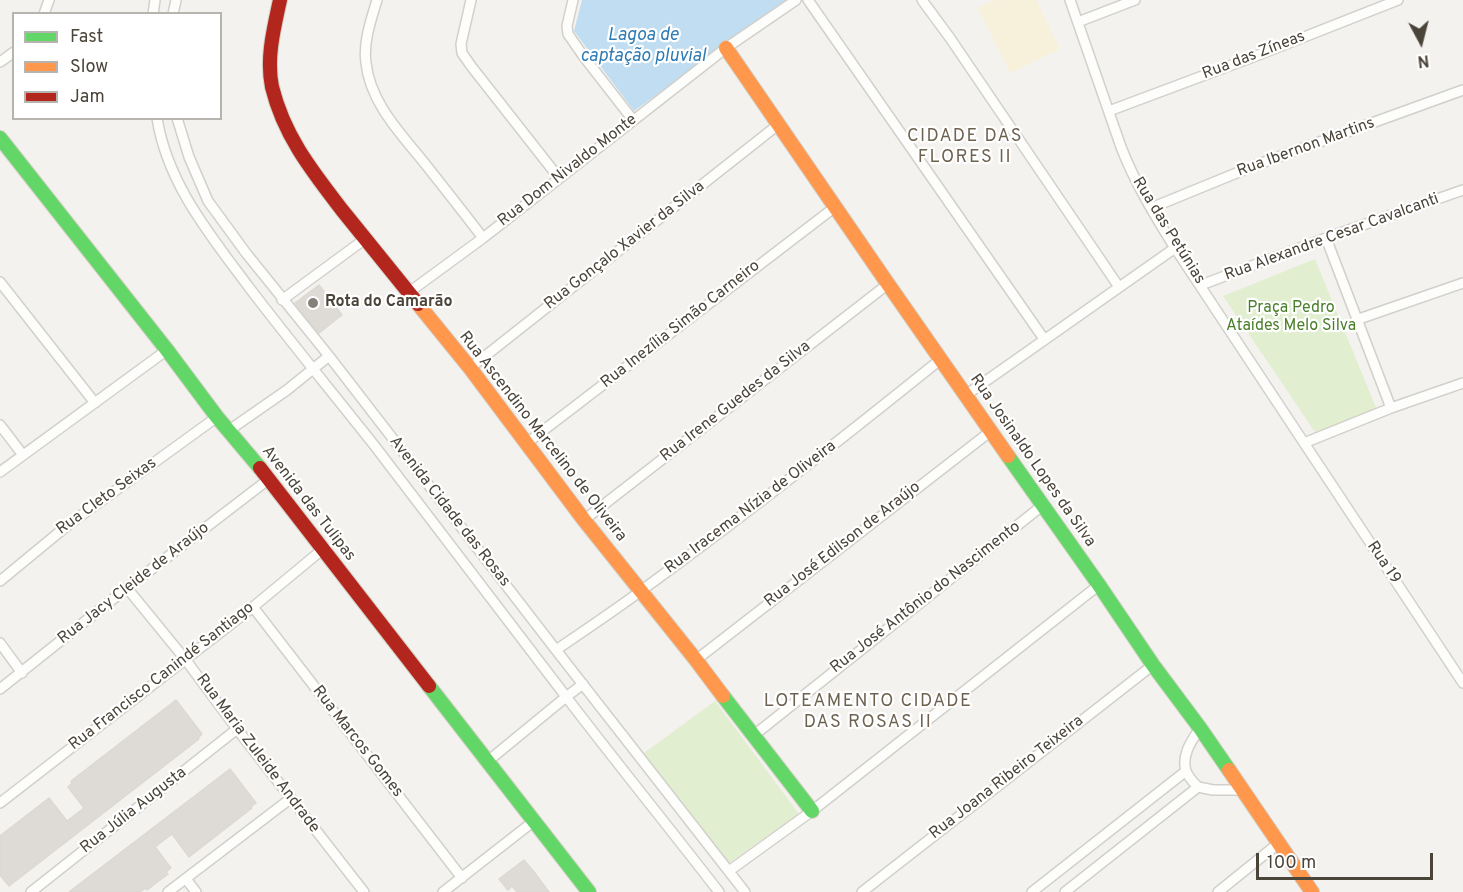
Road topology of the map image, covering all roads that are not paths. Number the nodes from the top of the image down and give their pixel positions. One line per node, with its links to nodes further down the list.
1 (280, 0): 26 (street, Rua Ascendino Marcelino de Oliveira)
2 (377, 0): 24 (street)
3 (471, 0): 20 (street)
4 (573, 0): 17 (street)
5 (796, 0): 12 (street, Rua Dom Nivaldo Monte)
6 (808, 0): 36 (street)
7 (922, 0): 32 (street)
8 (1070, 0): 11 (street, Rua das Petúnias)
9 (1135, 0): 11 (street)
10 (1398, 0): 14 (street, Rua das Zíneas)
11 (1078, 22): 14 (street, Rua das Petúnias)
12 (726, 48): 17 (street, Rua Dom Nivaldo Monte); 18 (street, Rua Josinaldo Lopes da Silva)
13 (1463, 90): 23 (street, Rua Ibernon Martins)
14 (1108, 111): 23 (street, Rua das Petúnias)
15 (157, 120): 41 (street, Avenida Cidade das Rosas)
16 (178, 120): 34 (street, Avenida Cidade das Rosas)
17 (633, 120): 20 (street, Rua Dom Nivaldo Monte)
18 (780, 124): 22 (street, Rua Josinaldo Lopes da Silva); 40 (street, Rua Gonçalo Xavier da Silva)
19 (0, 138): 37 (street, Avenida das Tulipas)
20 (559, 178): 24 (street, Rua Dom Nivaldo Monte)
21 (1463, 190): 25 (street, Rua Alexandre Cesar Cavalcanti)
22 (835, 207): 30 (street, Rua Josinaldo Lopes da Silva); 50 (street, Rua Inezília Simão Carneiro)
23 (1150, 208): 27 (street, Rua das Petúnias)
24 (483, 238): 33 (street, Rua Dom Nivaldo Monte)
25 (1326, 238): 31 (street, Rua Alexandre Cesar Cavalcanti); 35 (street)
26 (364, 239): 33 (street, Rua Ascendino Marcelino de Oliveira); 34 (street)
27 (1175, 248): 31 (street, Rua das Petúnias); 32 (street)
28 (0, 282): 44 (street)
29 (1463, 283): 35 (street)
30 (888, 284): 39 (street, Rua Josinaldo Lopes da Silva); 56 (street, Rua Irene Guedes da Silva)
31 (1201, 285): 51 (street, Rua das Petúnias)
32 (1119, 287): 36 (street)
33 (408, 293): 40 (street, Rua Ascendino Marcelino de Oliveira)
34 (282, 300): 38 (street, Avenida Cidade das Rosas)
35 (1356, 320): 45 (street)
36 (1044, 339): 43 (street)
37 (167, 350): 44 (street); 46 (street, Avenida das Tulipas)
38 (329, 356): 41 (street); 64 (street, Avenida Cidade das Rosas)
39 (941, 359): 43 (street, Rua Josinaldo Lopes da Silva); 61 (street, Rua Iracema Nízia de Oliveira)
40 (470, 368): 50 (street, Rua Ascendino Marcelino de Oliveira)
41 (313, 369): 48 (street); 72 (street, Avenida Cidade das Rosas)
42 (1463, 383): 45 (street)
43 (966, 395): 49 (street, Rua Josinaldo Lopes da Silva)
44 (95, 403): 52 (street)
45 (1390, 408): 51 (street)
46 (217, 417): 48 (street, Avenida das Tulipas); 58 (street, Rua Cleto Seixas)
47 (0, 425): 52 (street)
48 (228, 431): 54 (street, Avenida das Tulipas)
49 (991, 431): 55 (street, Rua Josinaldo Lopes da Silva); 66 (street, Rua José Edilson de Araújo)
50 (527, 443): 56 (street, Rua Ascendino Marcelino de Oliveira)
51 (1304, 443): 69 (street, Rua 19)
52 (23, 455): 53 (street)
53 (0, 472)
54 (269, 479): 57 (street, Avenida das Tulipas); 60 (street, Rua Jacy Cleide de Araújo)
55 (1043, 505): 59 (street, Rua Josinaldo Lopes da Silva); 75 (street, Rua José Antônio do Nascimento)
56 (584, 520): 61 (street, Rua Ascendino Marcelino de Oliveira)
57 (323, 549): 62 (street, Rua Francisco Canindé Santiago); 76 (street, Avenida das Tulipas)
58 (0, 581)
59 (1099, 585): 67 (street, Rua Josinaldo Lopes da Silva); 82 (street)
60 (126, 588): 65 (street, Rua Maria Zuleide Andrade); 68 (street, Rua Jacy Cleide de Araújo)
61 (641, 591): 64 (street, Rua Iracema Nízia de Oliveira); 66 (street, Rua Ascendino Marcelino de Oliveira)
62 (253, 607): 65 (street, Rua Francisco Canindé Santiago); 86 (street, Rua Marcos Gomes)
63 (0, 644): 68 (street)
64 (556, 650): 70 (street, Avenida Cidade das Rosas)
65 (185, 659): 74 (street, Rua Maria Zuleide Andrade); 81 (street, Rua Francisco Canindé Santiago)
66 (696, 660): 75 (street, Rua Ascendino Marcelino de Oliveira)
67 (1153, 665): 73 (street, Rua Josinaldo Lopes da Silva); 96 (street, Rua Joana Ribeiro Teixeira)
68 (22, 673): 71 (street, Rua Jacy Cleide de Araújo)
69 (1463, 683)
70 (583, 684): 72 (street); 85 (street, Avenida Cidade das Rosas)
71 (0, 689)
72 (566, 697): 76 (street); 94 (street, Avenida Cidade das Rosas)
73 (1200, 728): 77 (street); 79 (street, Rua Josinaldo Lopes da Silva)
74 (237, 729): 80 (street, Rua Maria Zuleide Andrade); 89 (street, Rua Júlia Augusta)
75 (753, 736): 82 (street, Rua Ascendino Marcelino de Oliveira)
76 (488, 761): 83 (street, Avenida das Tulipas)
77 (1186, 771): 78 (street); 97 (street)
78 (1198, 788): 79 (street); 98 (street)
79 (1243, 790): 84 (street, Rua Josinaldo Lopes da Silva)
80 (290, 799): 87 (street); 92 (street, Rua Maria Zuleide Andrade)
81 (0, 803)
82 (812, 811): 85 (street)
83 (534, 821): 86 (street); 88 (street, Avenida das Tulipas)
84 (1280, 843): 99 (street); 100 (street, Rua Josinaldo Lopes da Silva)
85 (729, 871): 95 (street, Avenida Cidade das Rosas)
86 (462, 878): 93 (street)
87 (186, 879): 90 (street); 91 (street)
88 (588, 891)
89 (31, 892)
90 (168, 892)
91 (196, 892)
92 (364, 892)
93 (443, 892)
94 (719, 892)
95 (745, 892)
96 (862, 892)
97 (1032, 892)
98 (1065, 892)
99 (1218, 892)
100 (1312, 892)

